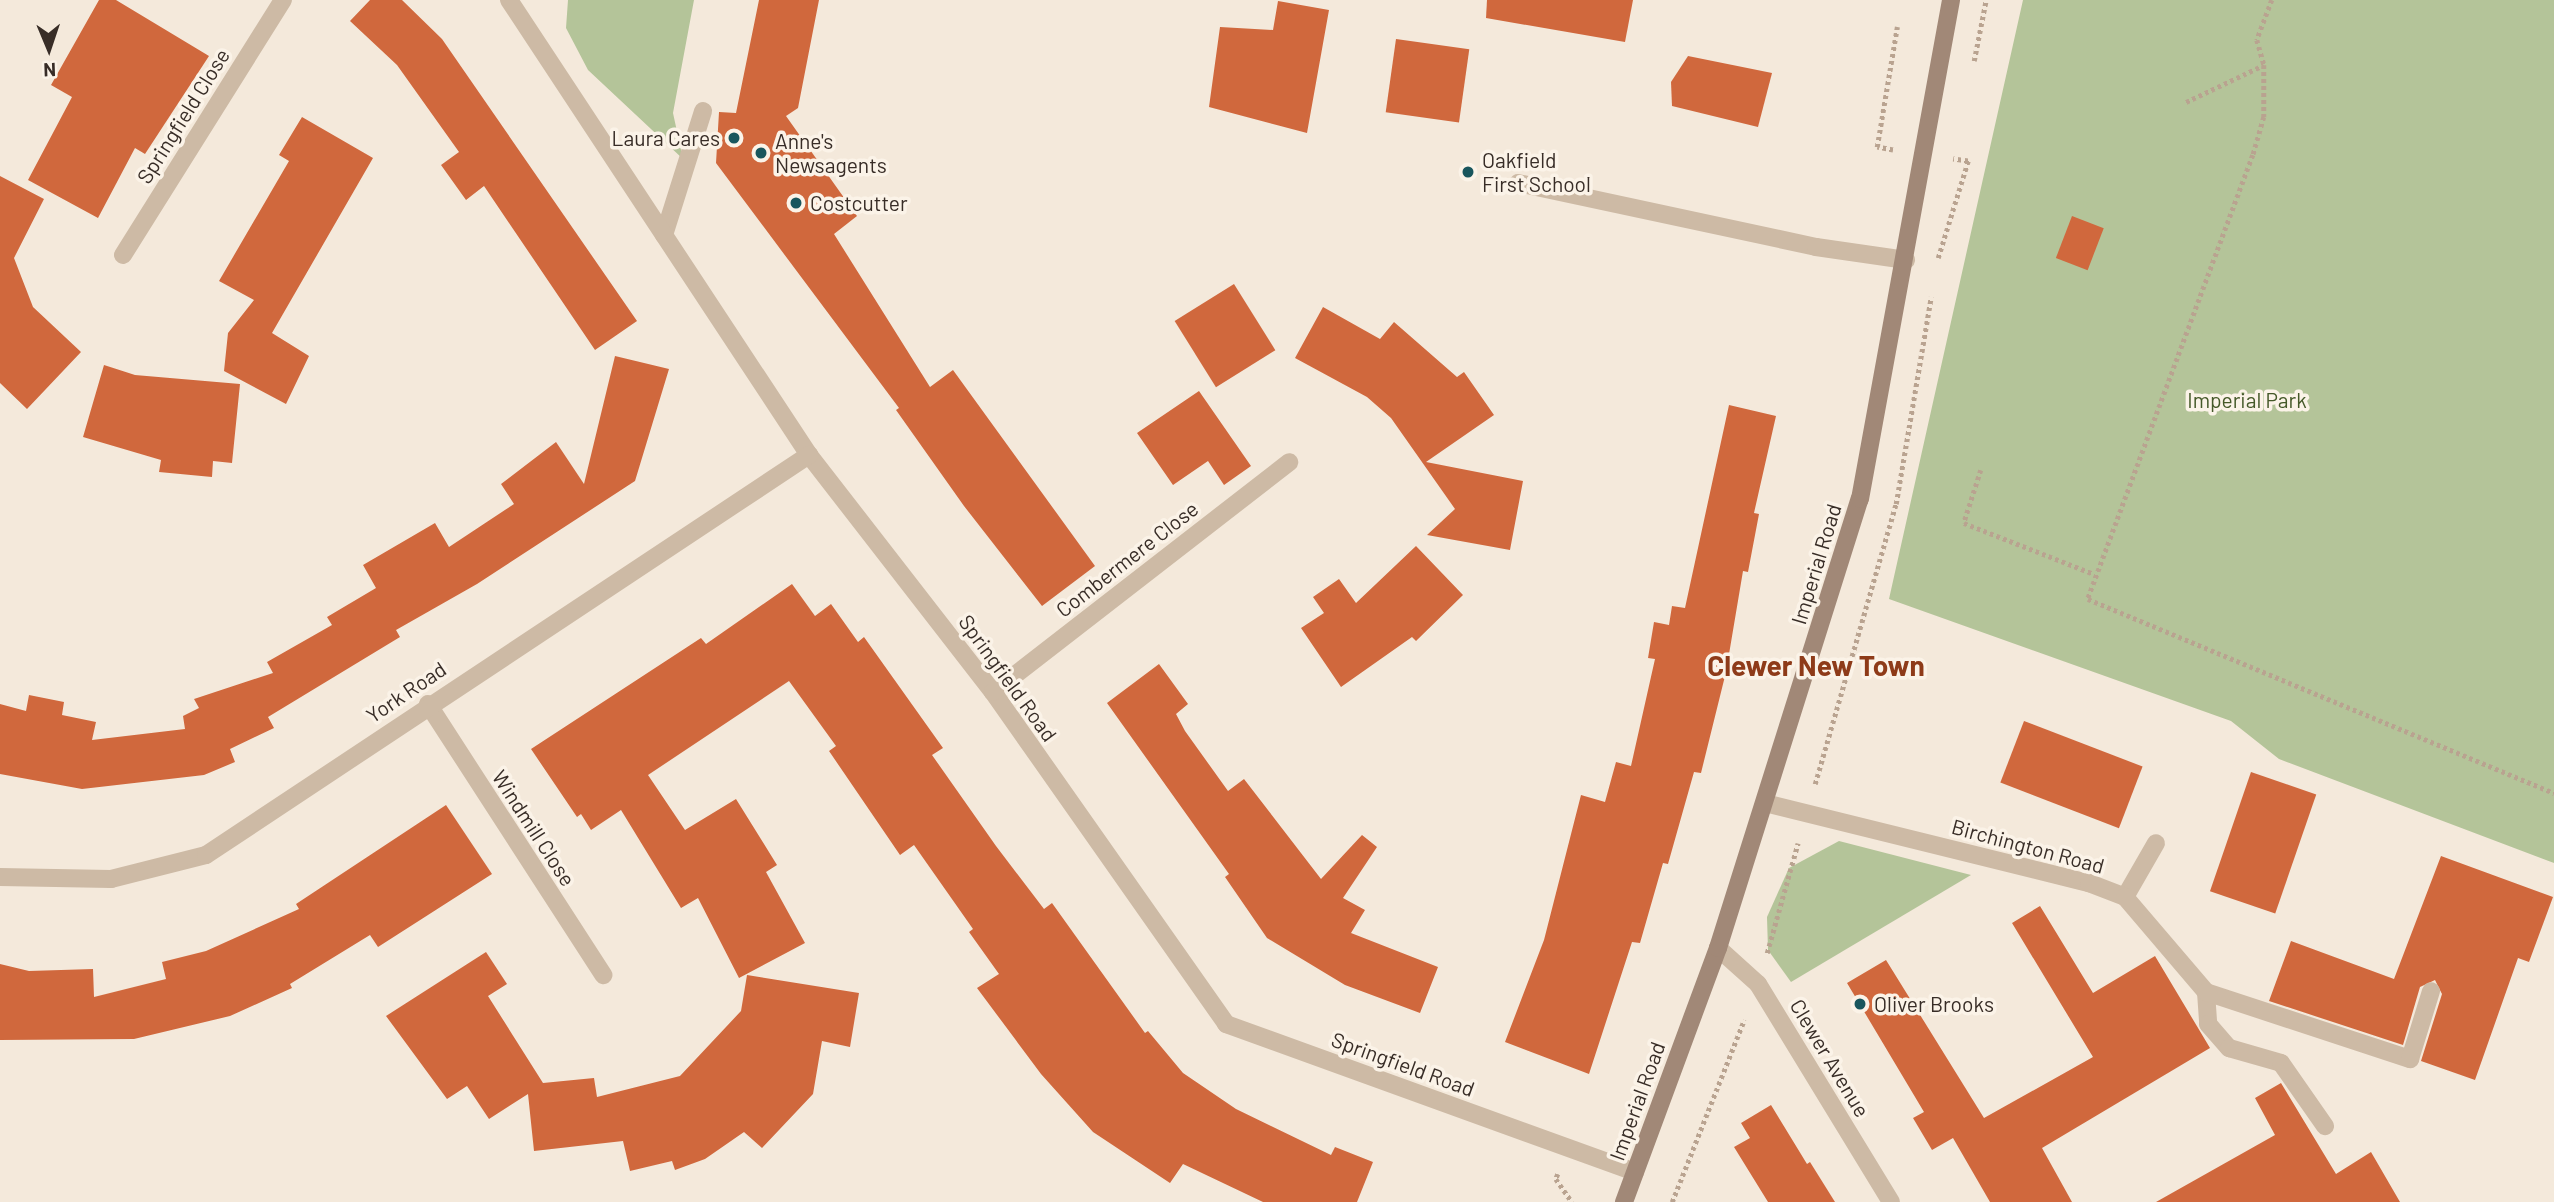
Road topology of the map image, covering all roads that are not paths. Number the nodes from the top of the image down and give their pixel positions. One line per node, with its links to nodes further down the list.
1 (283, 0): 7 (street, Springfield Close)
2 (509, 0): 6 (street, Springfield Road)
3 (1951, 0): 8 (main road, Imperial Road)
4 (703, 111): 6 (street)
5 (1518, 183): 8 (street)
6 (664, 235): 9 (street, Springfield Road)
7 (123, 255)
8 (1906, 260): 13 (main road, Imperial Road)
9 (809, 455): 11 (street, Springfield Road); 12 (street, York Road)
10 (1289, 462): 11 (street, Combermere Close)
11 (993, 692): 22 (street, Springfield Road)
12 (428, 704): 15 (street, York Road); 18 (street, Windmill Close)
13 (1765, 803): 16 (street, Birchington Road); 17 (main road, Imperial Road)
14 (2156, 843): 16 (street)
15 (0, 877)
16 (2125, 897): 20 (street, Birchington Road)
17 (1718, 948): 22 (main road, Imperial Road); 24 (street, Clewer Avenue)
18 (603, 975)
19 (2431, 991): 20 (street)
20 (2206, 992): 21 (street)
21 (2325, 1126)
22 (1635, 1172): 23 (main road, Imperial Road)
23 (1624, 1202)
24 (1891, 1202)

